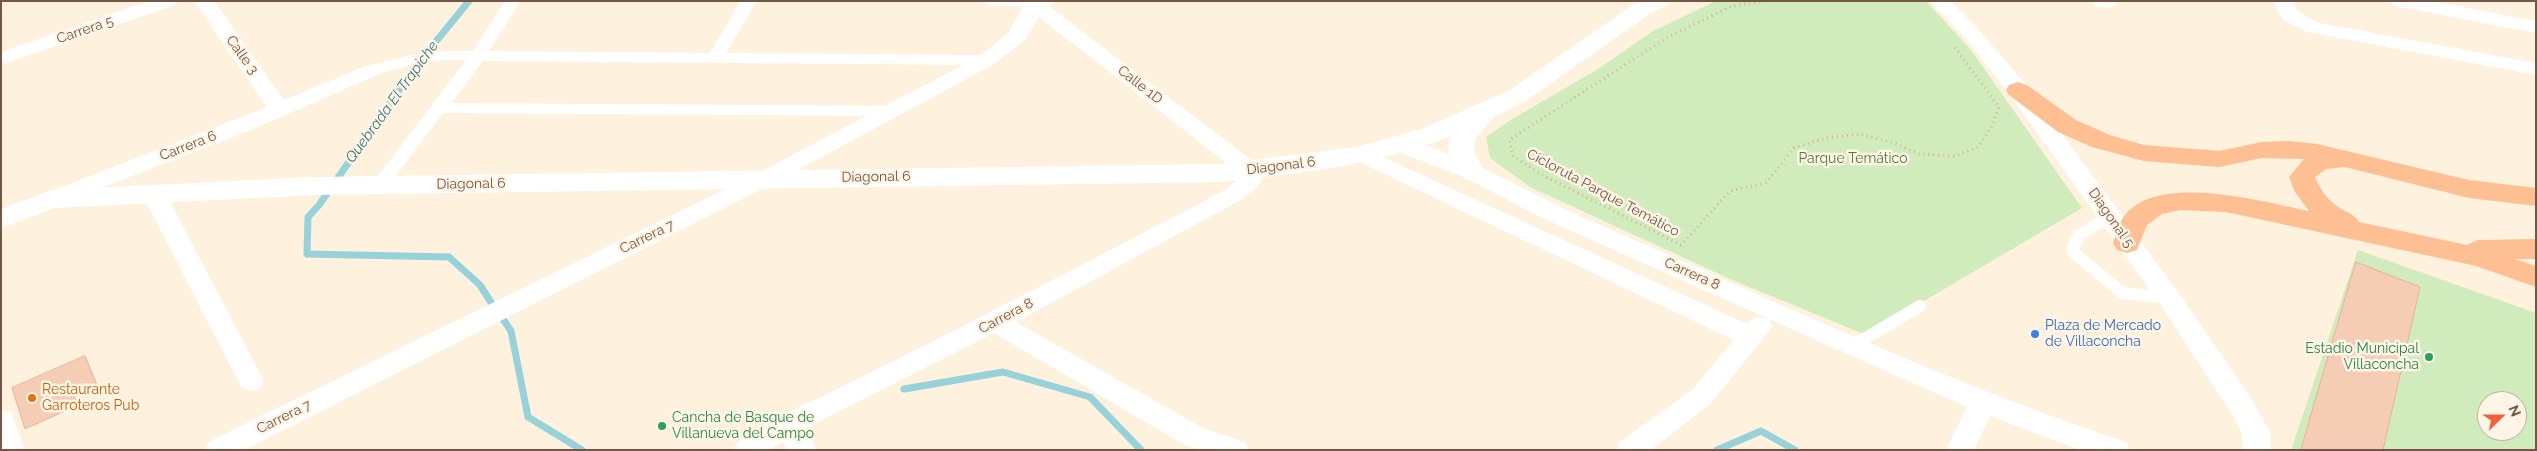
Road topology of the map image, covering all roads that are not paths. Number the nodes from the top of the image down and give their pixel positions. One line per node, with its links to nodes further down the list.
1 (168, 1): 15 (street, Carrera 5)
2 (204, 1): 23 (street, Calle 3)
3 (513, 1): 13 (street)
4 (749, 1): 14 (street)
5 (994, 1): 10 (street)
6 (1658, 1): 22 (street, Diagonal 6)
7 (1940, 1): 20 (street, Diagonal 5)
8 (2283, 1): 18 (street)
9 (2400, 1): 11 (street)
10 (1039, 2): 17 (street, Carrera 7); 28 (street, Calle 1D)
11 (2536, 27)
12 (444, 54): 13 (street); 16 (street)
13 (478, 56): 14 (street); 21 (street)
14 (715, 58): 17 (street)
15 (1, 59)
16 (411, 59): 19 (street)
17 (987, 60): 24 (street, Carrera 7)
18 (2536, 69)
19 (373, 70): 23 (street, Carrera 6)
20 (2018, 90): 27 (highway); 37 (street, Diagonal 5)
21 (438, 108): 24 (street); 32 (street)
22 (1490, 108): 25 (street, Diagonal 6); 29 (street)
23 (280, 110): 35 (street, Carrera 6)
24 (890, 112): 31 (street, Carrera 7)
25 (1401, 145): 26 (street, Diagonal 6); 29 (street, Carrera 8)
26 (1363, 155): 28 (street, Diagonal 6); 48 (street)
27 (2349, 160): 30 (highway); 39 (highway)
28 (1250, 170): 31 (street, Diagonal 6); 47 (street, Carrera 8)
29 (1472, 172): 46 (street, Carrera 8)
30 (2414, 176): 34 (highway); 36 (highway)
31 (764, 179): 32 (street, Diagonal 6); 55 (street, Carrera 7)
32 (367, 185): 33 (street, Diagonal 6)
33 (154, 194): 35 (street, Diagonal 6); 50 (street)
34 (2536, 197)
35 (52, 199): 38 (street, Carrera 6)
36 (2536, 210)
37 (2110, 216): 40 (street, Diagonal 5); 44 (lane)
38 (1, 219)
39 (2371, 233): 40 (highway); 41 (highway)
40 (2127, 243): 44 (street, Diagonal 5)
41 (2444, 249): 42 (highway); 43 (highway)
42 (2536, 249)
43 (2536, 277)
44 (2169, 298): 62 (street, Diagonal 5)
45 (1920, 306): 49 (lane)
46 (1774, 310): 48 (street); 49 (street, Carrera 8)
47 (995, 322): 53 (street, Carrera 8); 58 (street)
48 (1751, 337): 59 (street)
49 (1854, 345): 51 (street, Carrera 8)
50 (251, 381)
51 (1983, 402): 60 (street); 61 (street)
52 (1, 420): 54 (street)
53 (786, 426): 56 (street, Carrera 8); 57 (street)
54 (11, 450)
55 (218, 450)
56 (747, 450)
57 (804, 450)
58 (1235, 450)
59 (1630, 450)
60 (1960, 450)
61 (2116, 450)
62 (2257, 450)

